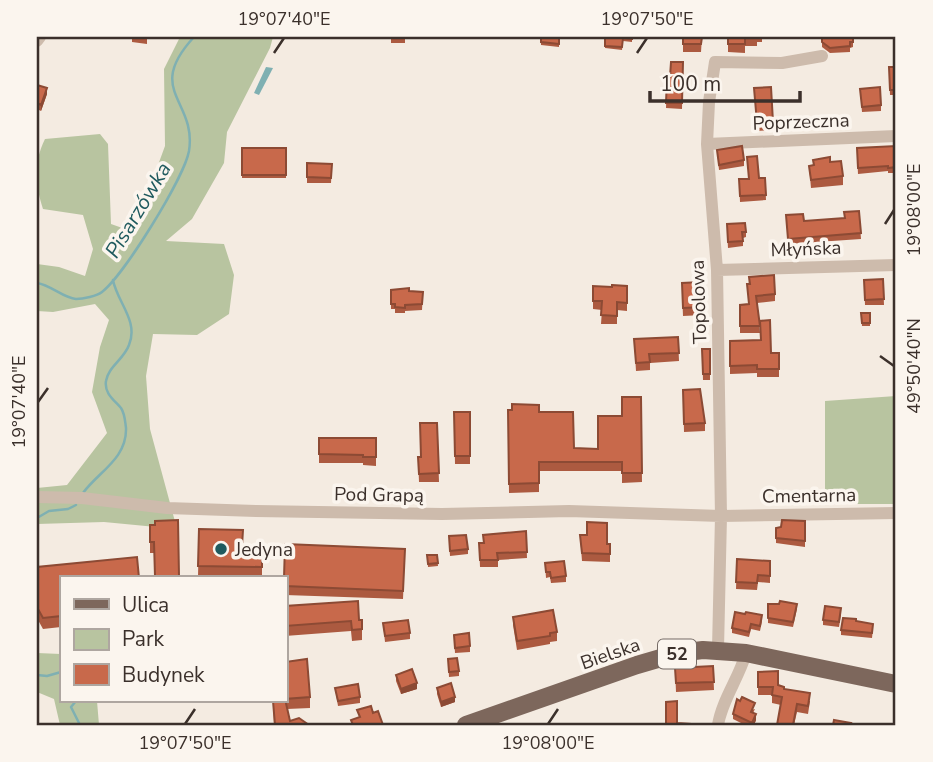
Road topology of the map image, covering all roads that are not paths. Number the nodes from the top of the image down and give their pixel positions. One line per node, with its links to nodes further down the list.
1 (822, 56): 3 (street, Topolowa)
2 (896, 136): 3 (street, Poprzeczna)
3 (707, 144): 5 (street, Topolowa)
4 (896, 265): 5 (street, Młyńska)
5 (717, 270): 8 (street, Topolowa)
6 (37, 497): 8 (street, Pod Grapą)
7 (896, 513): 8 (street, Cmentarna)
8 (721, 516): 9 (street, Topolowa)
9 (718, 649): 10 (main road, Bielska / 52); 12 (main road, Bielska / 52)
10 (746, 653): 11 (main road, Bielska / 52); 13 (street)
11 (896, 684)
12 (466, 725)
13 (718, 725)

